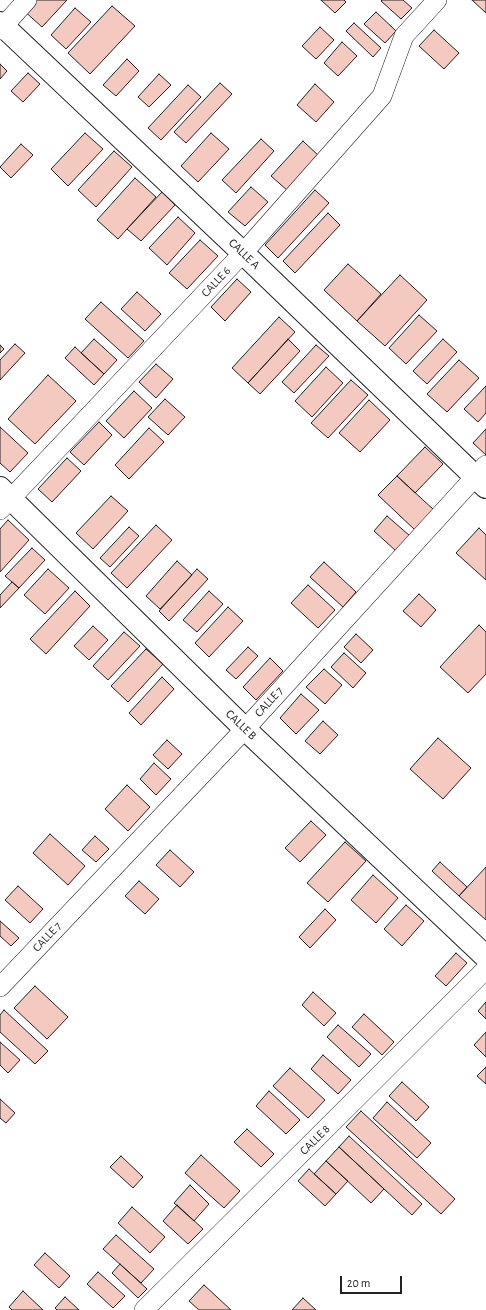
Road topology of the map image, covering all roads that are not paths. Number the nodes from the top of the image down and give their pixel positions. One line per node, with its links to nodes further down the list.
1 (27, 0): 3 (street)
2 (437, 0): 4 (street, CALLE 6)
3 (1, 26): 4 (street, CALLE A)
4 (243, 253): 5 (street, CALLE A); 6 (street, CALLE 6)
5 (482, 477): 7 (street, CALLE 7)
6 (4, 499): 7 (street, CALLE B)
7 (245, 729): 8 (street, CALLE B); 10 (street, CALLE 7)
8 (486, 957)
9 (486, 969): 11 (street, CALLE 8)
10 (0, 987)
11 (144, 1310)

